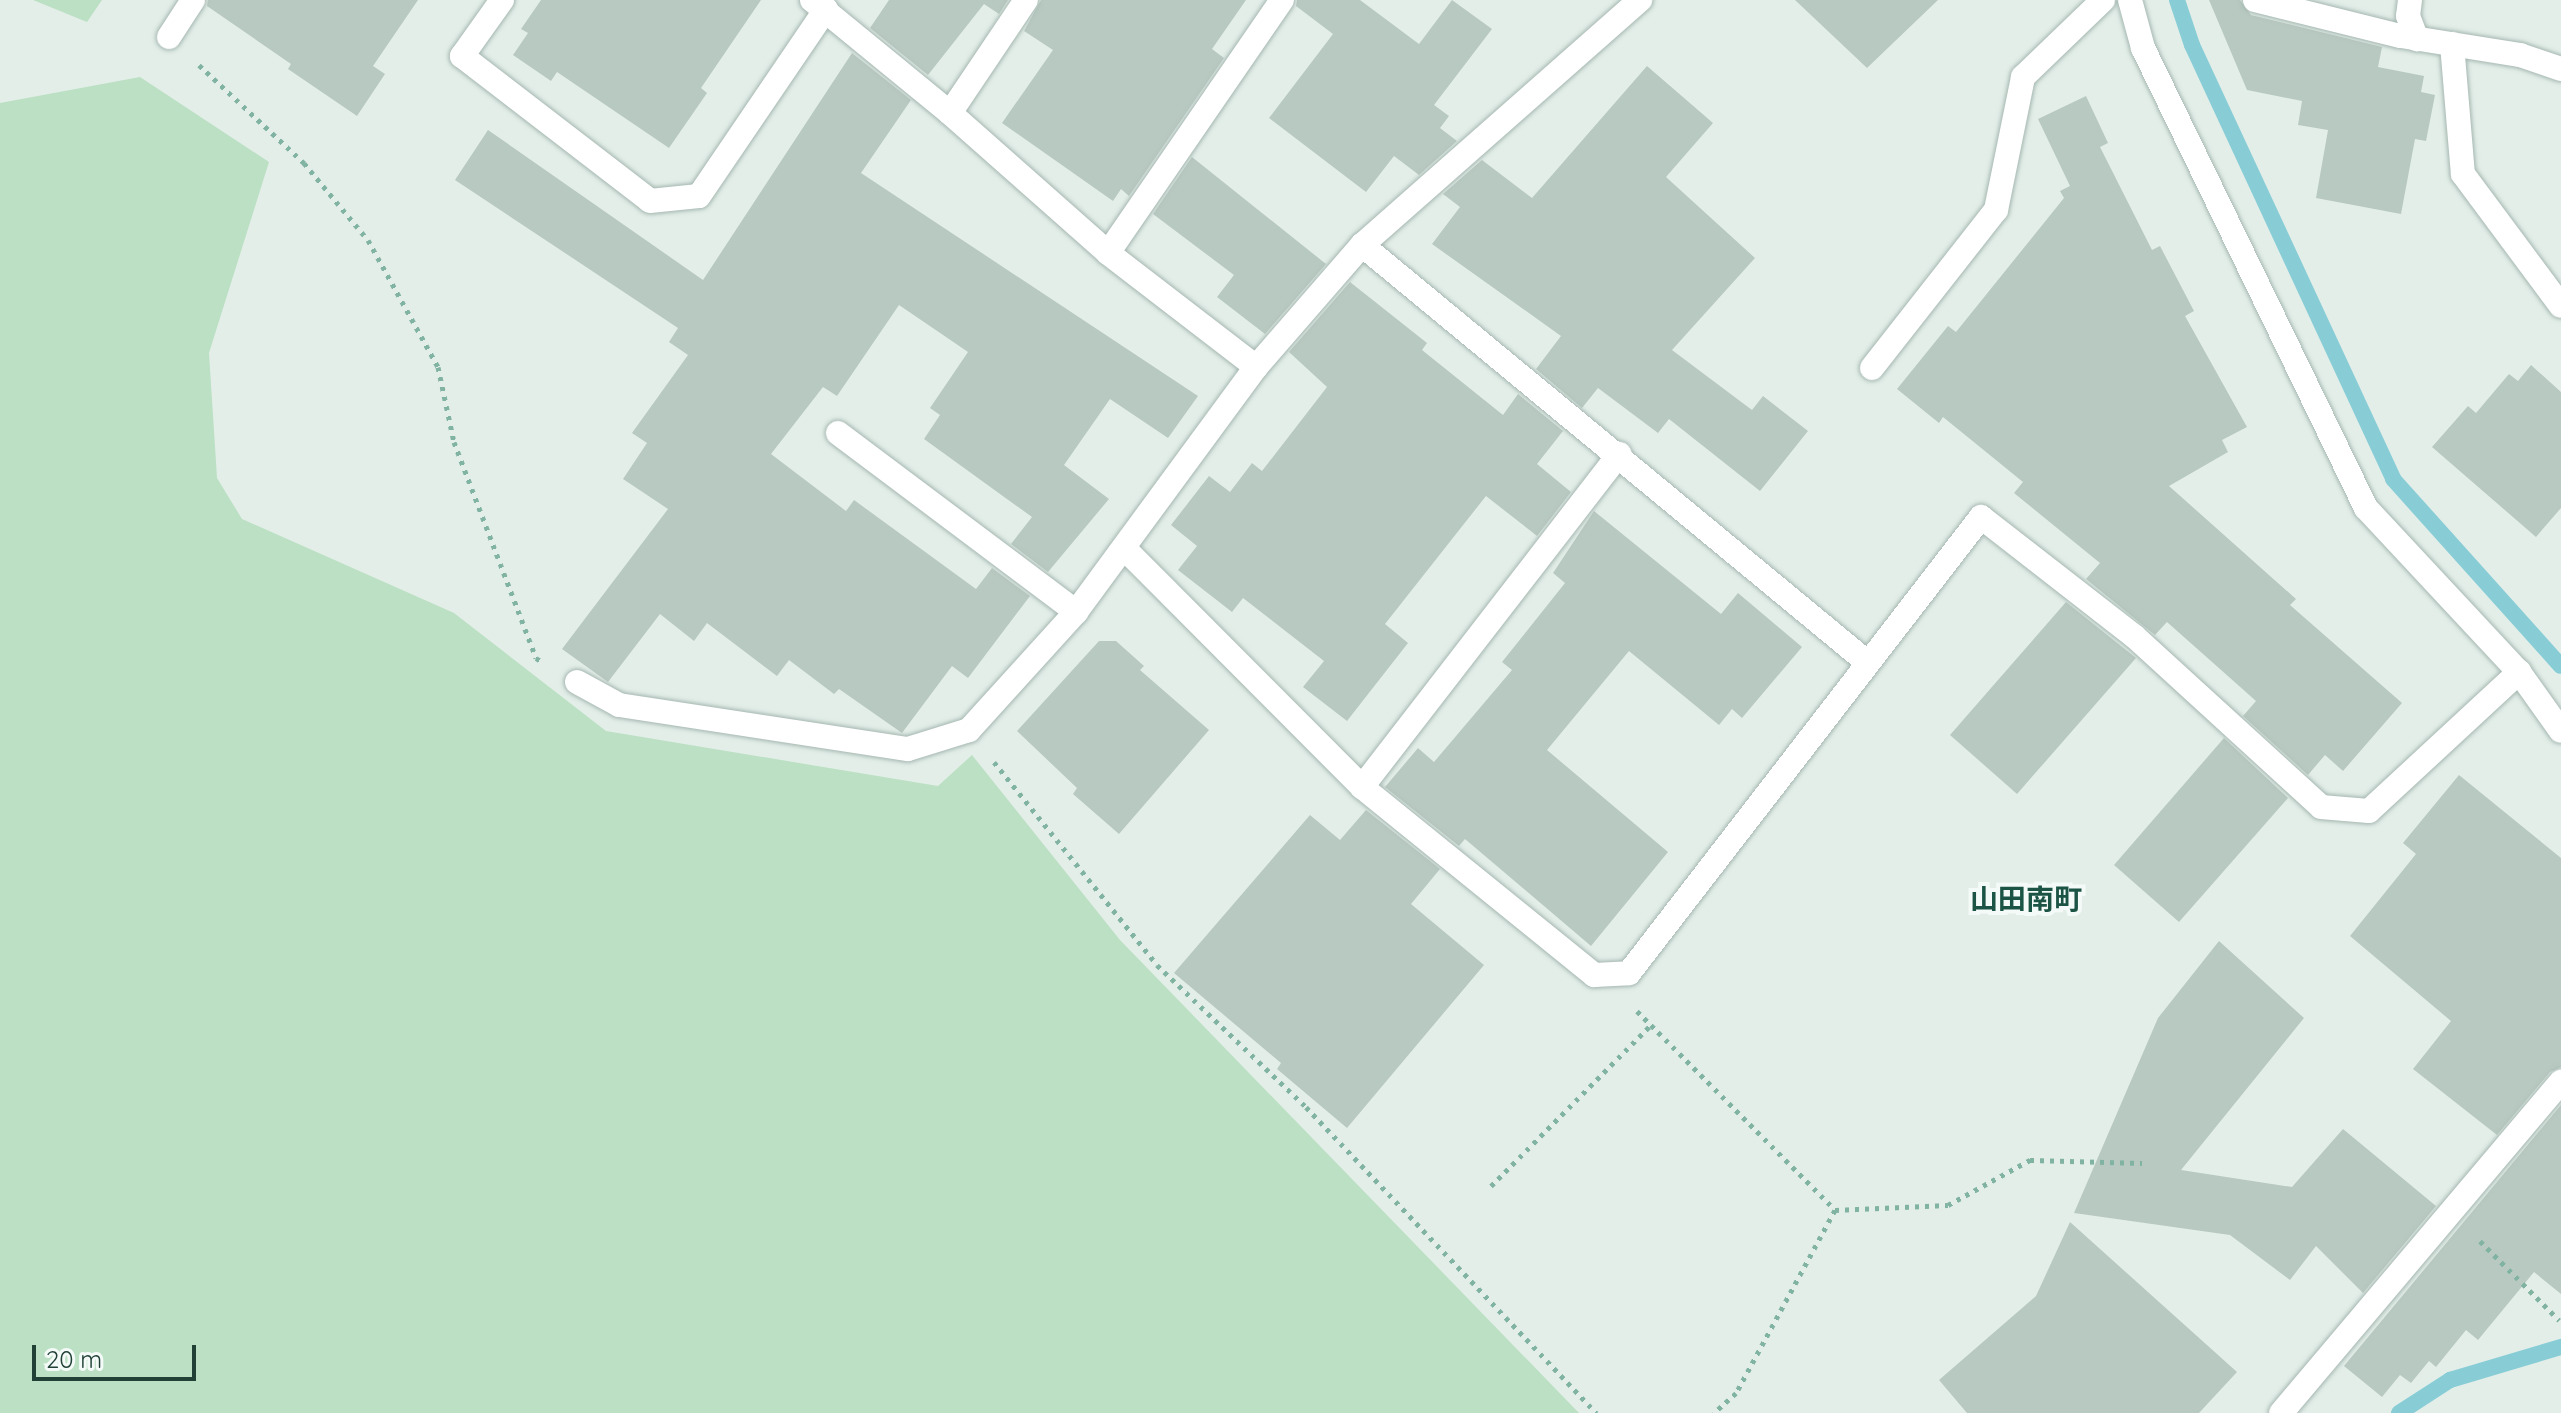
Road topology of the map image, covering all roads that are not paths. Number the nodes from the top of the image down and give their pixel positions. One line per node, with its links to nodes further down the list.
1 (193, 0): 11 (street)
2 (502, 0): 10 (street)
3 (1026, 0): 15 (street)
4 (1282, 0): 17 (street)
5 (1640, 0): 16 (street)
6 (2103, 0): 20 (street)
7 (2130, 0): 26 (street)
8 (2255, 0): 12 (street)
9 (2410, 0): 12 (street)
10 (819, 5): 15 (street)
11 (169, 37)
12 (2417, 39): 13 (street)
13 (2452, 44): 14 (street); 18 (street)
14 (2561, 69)
15 (950, 113): 17 (street)
16 (1362, 245): 19 (street); 22 (street)
17 (1108, 253): 19 (street)
18 (2561, 306)
19 (1256, 367): 23 (street)
20 (1872, 368)
21 (838, 433): 24 (street)
22 (1619, 454): 25 (street); 29 (street)
23 (1125, 549): 24 (street); 29 (street)
24 (1076, 612): 27 (street)
25 (1868, 663): 26 (street); 29 (street)
26 (2519, 672): 28 (street)
27 (577, 682)
28 (2561, 731)
29 (1362, 787)
30 (2561, 1082): 31 (street)
31 (2281, 1413)

